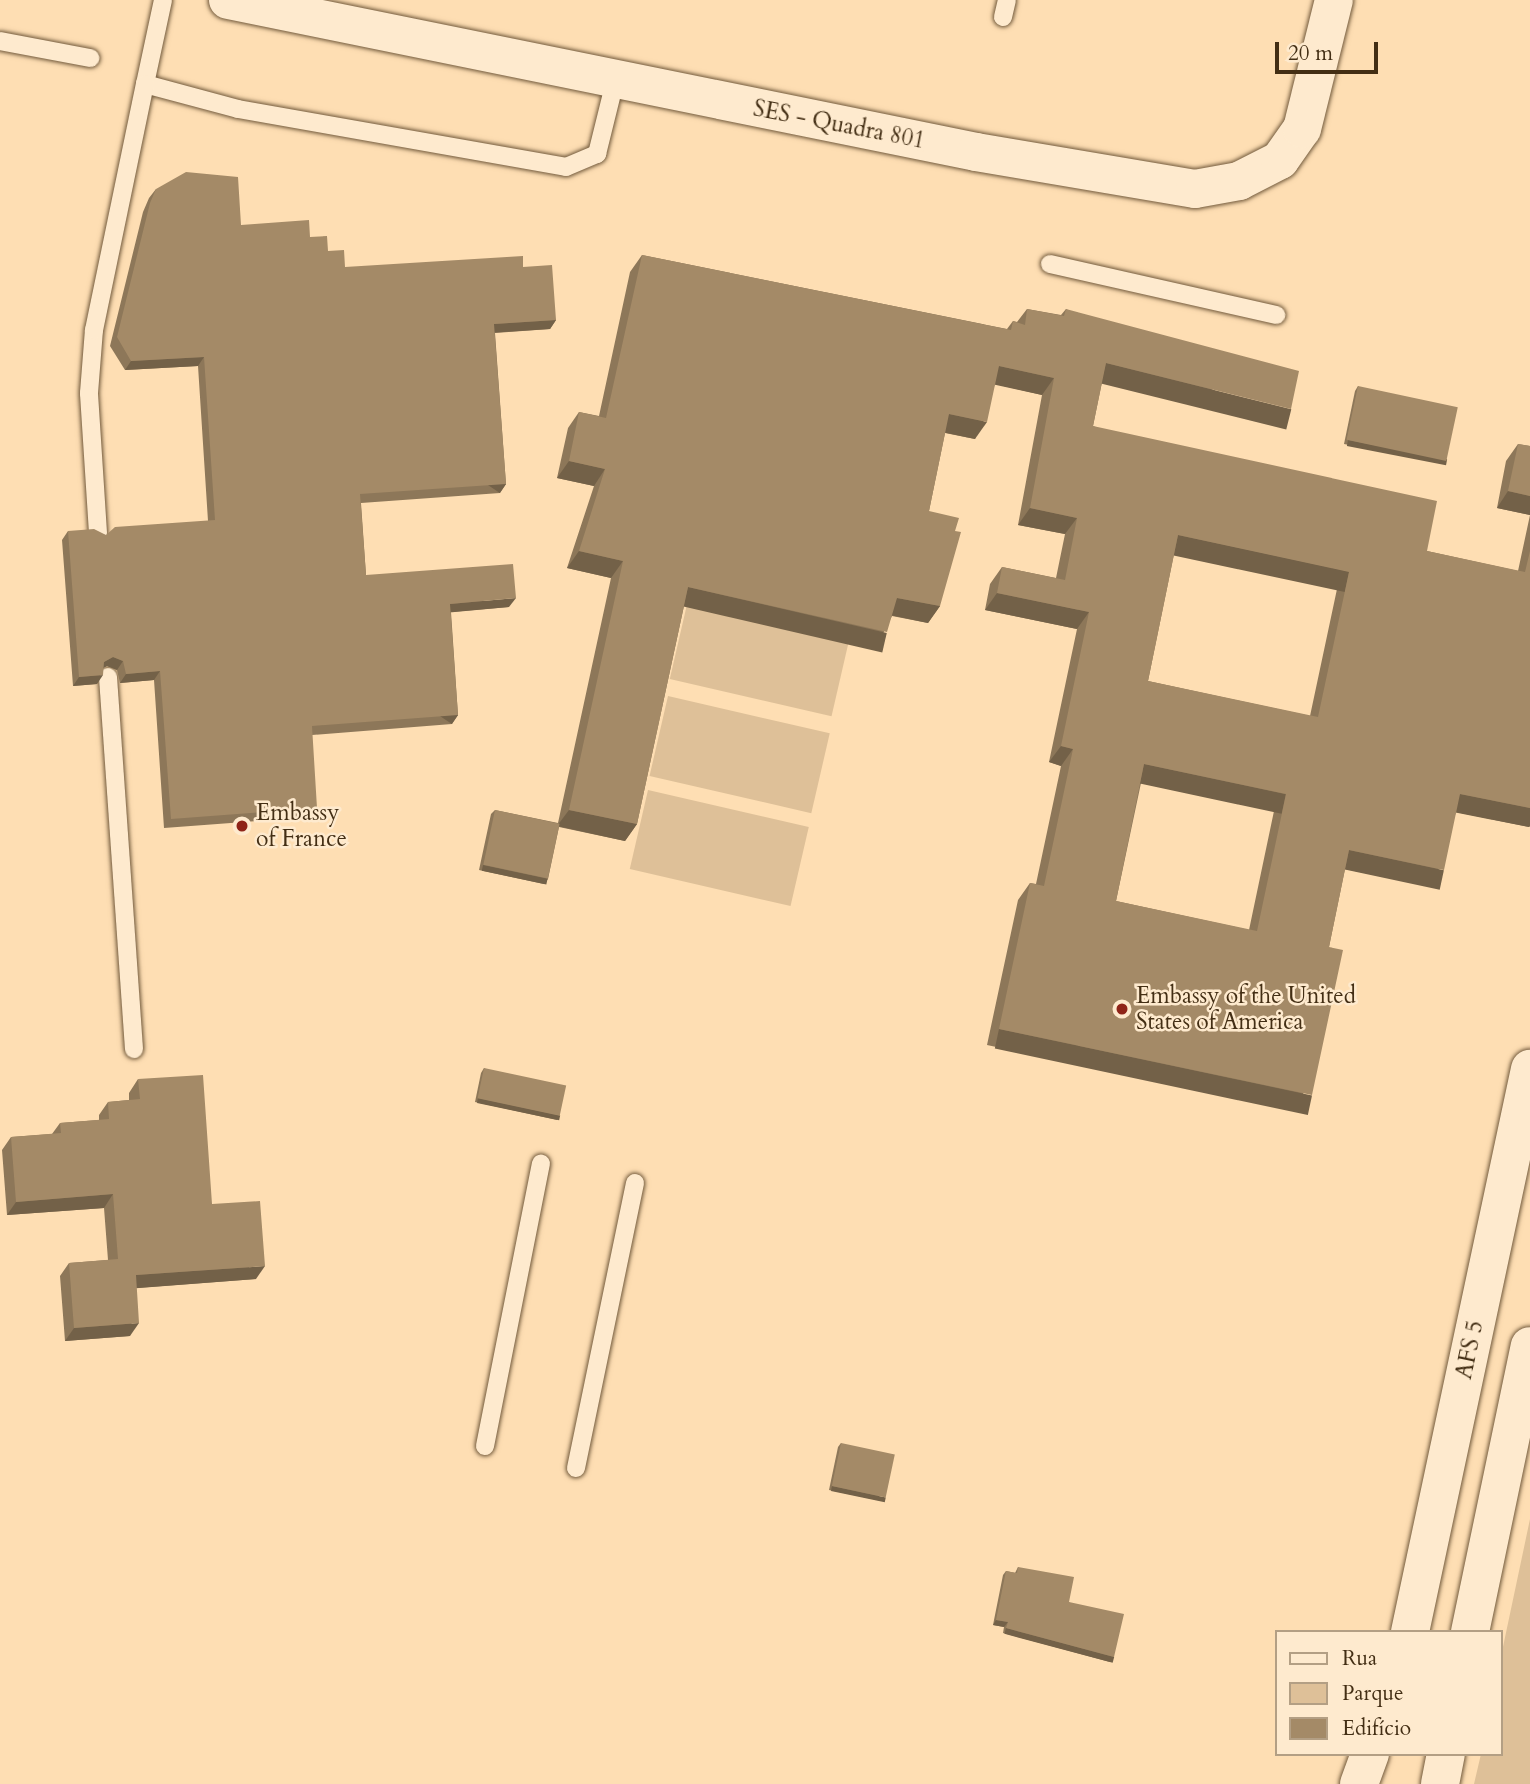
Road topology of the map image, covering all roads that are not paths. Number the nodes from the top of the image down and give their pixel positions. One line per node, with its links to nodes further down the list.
1 (163, 0): 7 (lane)
2 (228, 0): 6 (street, SES - Quadra 801)
3 (1334, 0): 6 (street, SES - Quadra 801)
4 (0, 41): 5 (lane)
5 (90, 58)
6 (615, 81): 7 (lane)
7 (145, 84): 10 (lane)
8 (1050, 264): 9 (lane)
9 (1276, 315)
10 (98, 533)
11 (108, 677): 12 (lane)
12 (134, 1049)
13 (1530, 1069): 19 (street, AFS 5)
14 (541, 1163): 17 (lane)
15 (635, 1183): 18 (lane)
16 (1530, 1346): 20 (street)
17 (485, 1446)
18 (576, 1468)
19 (1410, 1630)
20 (1470, 1630)
21 (1369, 1756): 23 (street)
22 (1446, 1756): 24 (street)
23 (1359, 1784)
24 (1440, 1784)

